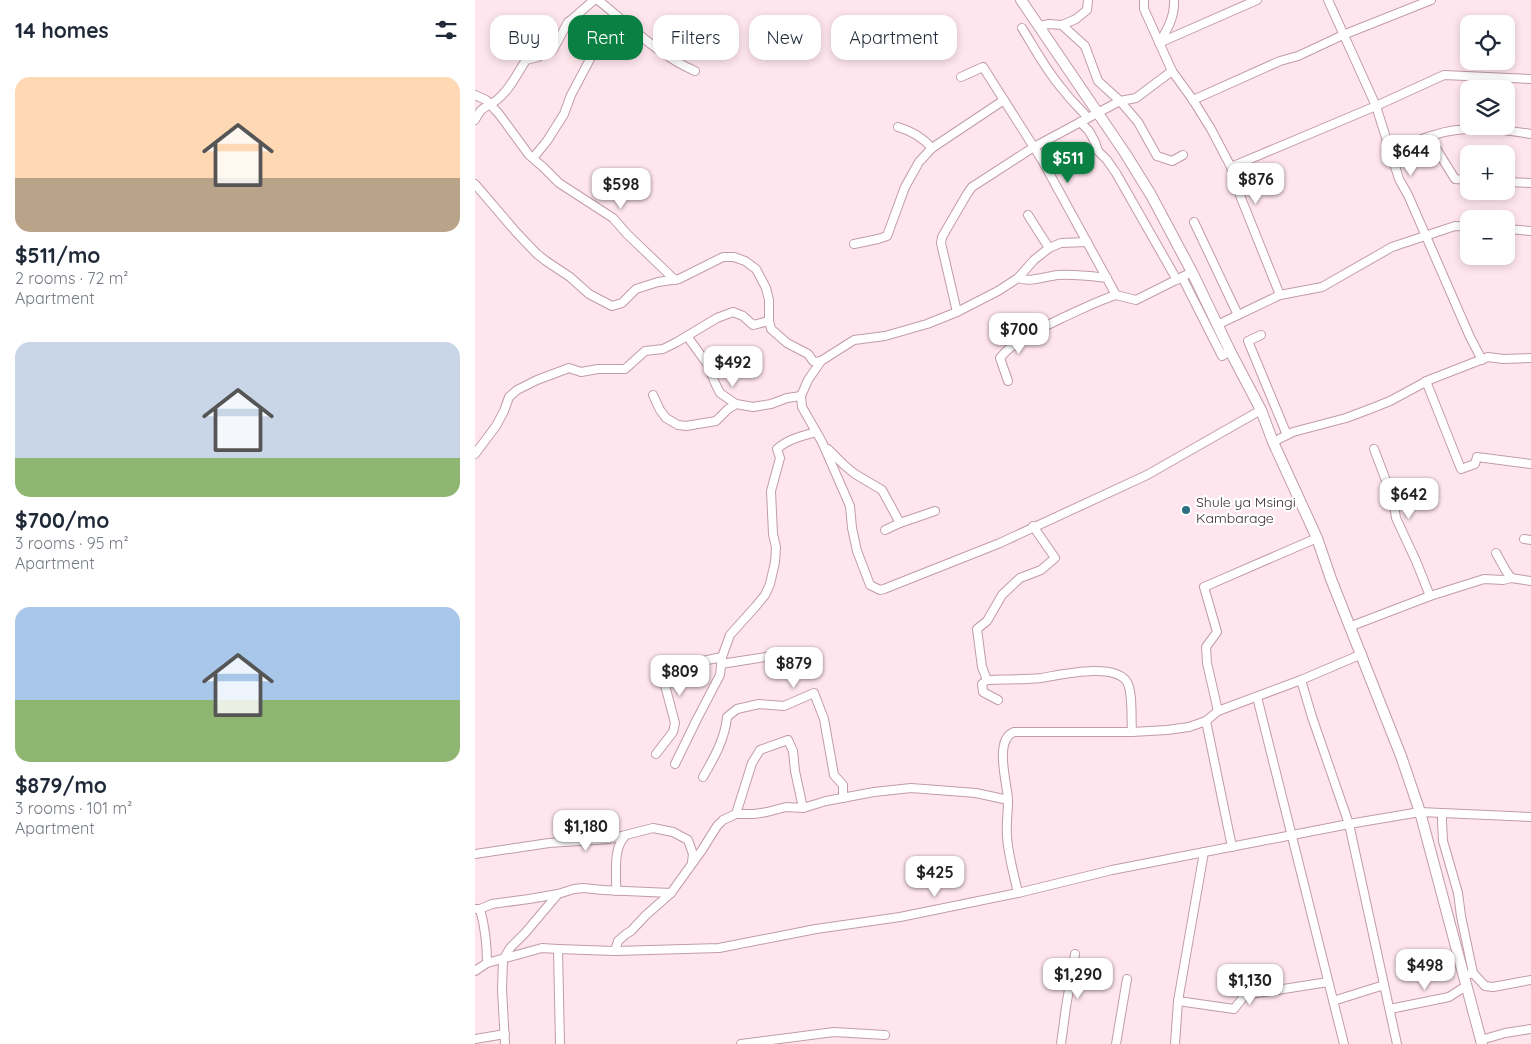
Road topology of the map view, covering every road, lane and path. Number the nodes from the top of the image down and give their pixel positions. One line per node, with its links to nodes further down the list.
1 (594, 0): 27 (street)
2 (598, 0): 10 (street)
3 (1021, 0): 13 (main road)
4 (1088, 0): 12 (street)
5 (1144, 0): 17 (street)
6 (1174, 0): 17 (street)
7 (1257, 0): 17 (street)
8 (1328, 0): 15 (street)
9 (1431, 0): 15 (street)
10 (605, 3): 11 (street)
11 (616, 15)
12 (1062, 25): 13 (street); 26 (street)
13 (1040, 26): 29 (main road)
14 (1022, 28): 31 (street)
15 (1343, 35): 25 (street); 28 (street)
16 (643, 38): 19 (street)
17 (1159, 43): 20 (street)
18 (590, 60): 39 (street)
19 (695, 71)
20 (1172, 71): 25 (street); 26 (street)
21 (961, 77): 24 (street)
22 (1531, 79): 28 (street)
23 (475, 95): 27 (street)
24 (1004, 100): 35 (street); 36 (street)
25 (1193, 100): 40 (street)
26 (1120, 101): 29 (street); 38 (street)
27 (489, 104): 30 (street); 39 (street)
28 (1376, 106): 37 (street); 40 (street)
29 (1099, 113): 31 (street); 54 (main road)
30 (475, 120)
31 (1084, 120): 35 (street); 57 (street)
32 (898, 127): 36 (street)
33 (1531, 134): 34 (street)
34 (1429, 137): 37 (street); 41 (street)
35 (1034, 147): 51 (street); 61 (street)
36 (932, 148): 52 (street)
37 (1391, 152): 50 (street)
38 (1183, 155)
39 (533, 158): 58 (street)
40 (1231, 167): 60 (street)
41 (1460, 179)
42 (1515, 182): 43 (street)
43 (1531, 183)
44 (475, 184): 58 (street)
45 (1028, 215): 53 (street)
46 (1194, 222): 62 (street)
47 (1460, 226): 50 (street)
48 (1515, 230): 49 (street)
49 (1531, 231)
50 (1425, 236): 60 (street); 70 (street)
51 (1087, 242): 53 (street); 56 (street)
52 (854, 244)
53 (1049, 248): 55 (street)
54 (1192, 272): 57 (street); 64 (main road)
55 (1018, 278): 56 (street); 61 (street)
56 (1107, 278): 59 (street)
57 (1179, 279): 59 (street); 67 (street)
58 (675, 280): 63 (street)
59 (1116, 295): 71 (street)
60 (1280, 295): 62 (street)
61 (957, 312): 69 (street)
62 (1239, 315): 64 (street)
63 (769, 321): 66 (street); 69 (street)
64 (1217, 325): 67 (main road)
65 (1261, 335): 78 (street)
66 (687, 336): 75 (street); 82 (street)
67 (1230, 351): 76 (main road)
68 (1531, 358): 70 (street)
69 (821, 360): 74 (street)
70 (1482, 360): 72 (street)
71 (1008, 381)
72 (1426, 381): 78 (street); 83 (street)
73 (653, 395): 75 (street)
74 (801, 396): 75 (street); 77 (street)
75 (736, 404)
76 (1261, 410): 79 (main road); 86 (street)
77 (816, 432): 80 (street); 96 (street)
78 (1287, 435): 79 (street)
79 (1273, 442): 88 (main road)
80 (823, 448): 85 (street); 86 (street)
81 (1374, 449): 92 (street)
82 (475, 454)
83 (1531, 464)
84 (935, 512): 85 (street)
85 (901, 524): 87 (street)
86 (1033, 526): 97 (street)
87 (885, 530)
88 (1317, 538): 93 (main road); 101 (street)
89 (1496, 553): 90 (street)
90 (1511, 578): 91 (street); 92 (street)
91 (1531, 581)
92 (1430, 596): 93 (street)
93 (1349, 627): 95 (main road)
94 (797, 652): 96 (street)
95 (1361, 654): 98 (street); 110 (main road)
96 (722, 660): 104 (street); 105 (street)
97 (987, 680): 100 (street); 103 (street)
98 (1301, 680): 99 (street); 114 (street)
99 (1257, 697): 101 (street); 115 (street)
100 (998, 700)
101 (1218, 711): 102 (street)
102 (1206, 721): 103 (street); 117 (street)
103 (1132, 732): 108 (street)
104 (656, 754)
105 (675, 764)
106 (703, 777): 107 (street)
107 (843, 798): 108 (street); 109 (street)
108 (1008, 800): 123 (street)
109 (803, 808): 112 (street); 112 (street)
110 (1420, 812): 111 (street); 114 (street); 132 (main road)
111 (1442, 813): 113 (street); 132 (street)
112 (736, 814): 120 (street)
113 (1531, 817)
114 (1349, 824): 115 (street); 136 (street)
115 (1292, 835): 117 (street); 135 (street)
116 (626, 836): 119 (street); 120 (street); 121 (street)
117 (1231, 847): 118 (street)
118 (1204, 852): 123 (street); 138 (street)
119 (475, 854)
120 (692, 864): 122 (street)
121 (617, 890): 122 (street); 124 (street)
122 (671, 893): 127 (street)
123 (1018, 893): 127 (street)
124 (558, 894): 125 (street); 129 (street)
125 (477, 909): 130 (street)
126 (558, 949): 127 (street); 129 (street); 147 (street)
127 (615, 950)
128 (1075, 954): 149 (street)
129 (503, 960): 130 (street); 142 (street)
130 (487, 963): 131 (street)
131 (475, 971)
132 (1468, 974): 134 (street); 137 (main road)
133 (1127, 979): 150 (street)
134 (1531, 980)
135 (1328, 982): 138 (street); 139 (street)
136 (1385, 985): 139 (street); 140 (street)
137 (1466, 986): 140 (street); 145 (main road)
138 (1178, 1001): 151 (street)
139 (1333, 1001): 152 (street)
140 (1390, 1009): 153 (street)
141 (1531, 1030): 145 (street)
142 (505, 1034): 144 (street); 146 (street)
143 (885, 1035): 148 (street)
144 (475, 1039)
145 (1481, 1042)
146 (505, 1044)
147 (560, 1044)
148 (741, 1044)
149 (1061, 1044)
150 (1116, 1044)
151 (1175, 1044)
152 (1344, 1044)
153 (1397, 1044)

